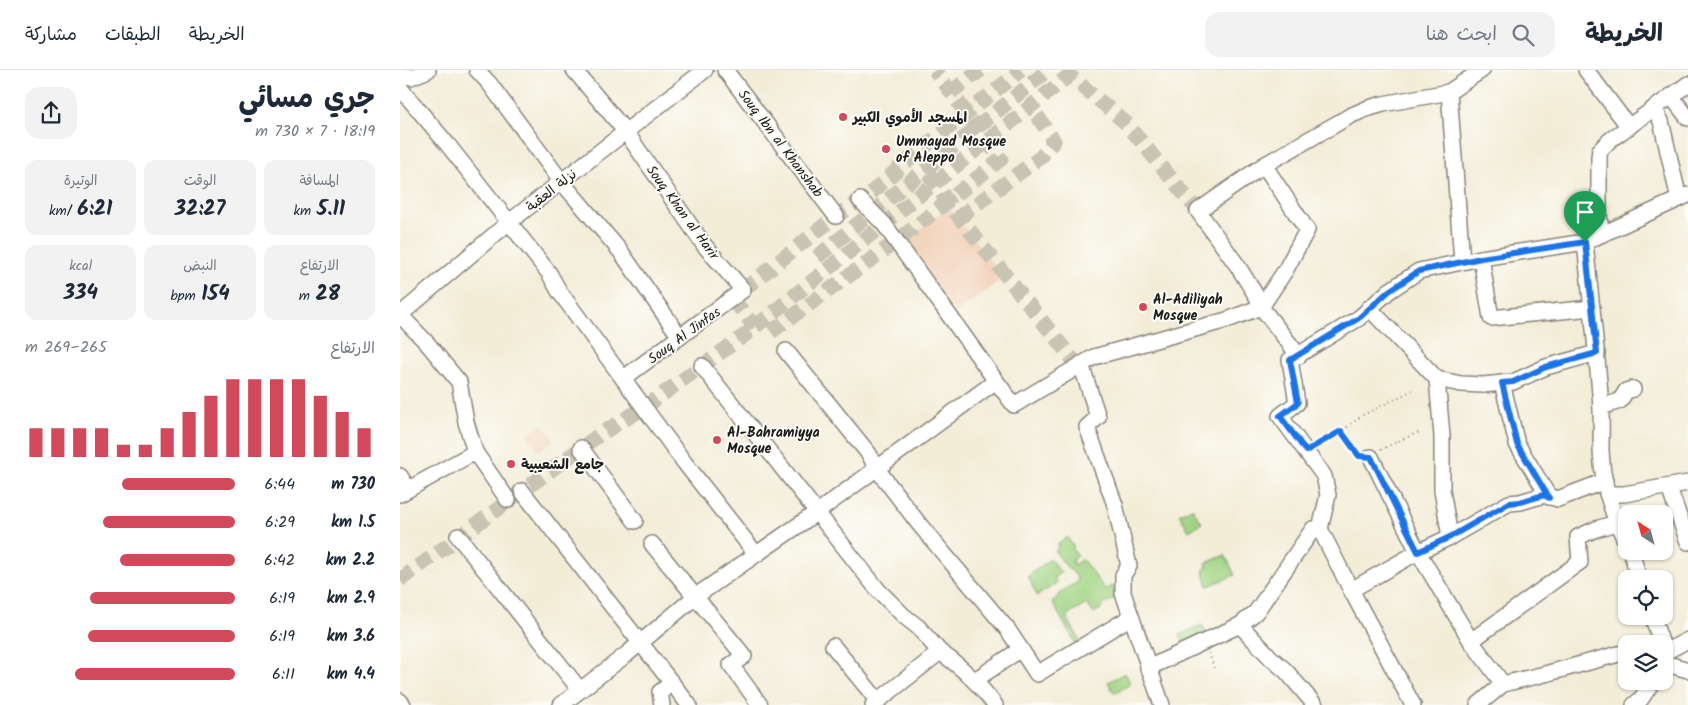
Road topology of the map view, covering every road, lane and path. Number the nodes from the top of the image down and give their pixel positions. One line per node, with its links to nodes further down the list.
1 (428, 70): 8 (street)
2 (478, 70): 18 (street)
3 (574, 70): 16 (street)
4 (706, 70): 16 (street, نزلة العقبة)
5 (725, 70): 21 (street, Souq Ibn al Khanshab)
6 (1482, 70): 11 (street)
7 (1586, 70): 15 (street)
8 (400, 76)
9 (1688, 84): 12 (street)
10 (400, 88): 22 (street)
11 (1449, 92): 17 (street); 26 (street)
12 (1672, 96): 13 (street); 14 (street)
13 (1654, 108): 15 (street); 19 (street)
14 (1688, 118)
15 (1629, 127): 23 (street)
16 (626, 132): 18 (street, نزلة العقبة); 31 (street, Souq Khan al Harir)
17 (1264, 165): 27 (street); 27 (street)
18 (561, 182): 22 (street, نزلة العقبة); 31 (street)
19 (1684, 197): 23 (street)
20 (860, 200): 39 (street)
21 (836, 216)
22 (508, 223): 30 (street, نزلة العقبة); 37 (street)
23 (1601, 234): 24 (street)
24 (1585, 242): 25 (street); 29 (street)
25 (1481, 258): 26 (street); 29 (street)
26 (1462, 261): 28 (street)
27 (1261, 307): 34 (street); 35 (street)
28 (1369, 308): 34 (street); 38 (street)
29 (1592, 308): 33 (street)
30 (400, 315): 48 (street)
31 (680, 337): 37 (street, Souq Al Jinfas)
32 (786, 351): 50 (street)
33 (1597, 353): 40 (street); 43 (street)
34 (1299, 356): 47 (street)
35 (1081, 364): 39 (street); 71 (street)
36 (702, 366): 58 (street)
37 (624, 378): 68 (street)
38 (1437, 379): 40 (street); 64 (street)
39 (996, 381): 50 (street)
40 (1502, 383): 56 (street)
41 (1633, 389): 43 (street)
42 (1413, 390): 44 (path)
43 (1601, 408): 53 (street)
44 (1341, 431): 47 (path); 49 (path)
45 (1420, 432): 49 (path)
46 (581, 448): 59 (street)
47 (1306, 451): 62 (street)
48 (475, 452): 52 (street); 57 (street)
49 (1371, 457): 67 (street)
50 (877, 469): 58 (street); 78 (street)
51 (1688, 483): 54 (street)
52 (402, 486)
53 (1606, 488): 54 (street); 56 (street); 60 (street)
54 (1669, 488): 65 (street)
55 (522, 491): 76 (street)
56 (1549, 498): 64 (street)
57 (508, 500)
58 (816, 513): 68 (street); 80 (street)
59 (635, 521)
60 (1616, 523): 61 (street); 75 (street)
61 (1618, 527)
62 (1320, 529): 69 (street); 72 (street)
63 (458, 536): 89 (street)
64 (1450, 537): 67 (street)
65 (1688, 542)
66 (652, 544): 70 (street)
67 (1418, 552): 69 (street); 75 (street)
68 (756, 554): 70 (street)
69 (1351, 590): 101 (street)
70 (696, 596): 76 (street); 97 (street)
71 (1131, 617): 78 (street); 83 (street)
72 (1240, 624): 74 (street); 100 (street)
73 (1688, 640): 79 (street)
74 (1206, 641): 83 (street); 84 (path)
75 (1471, 641): 88 (street)
76 (640, 642): 87 (street); 89 (street)
77 (833, 646): 92 (street)
78 (1021, 649): 86 (street)
79 (1673, 650)
80 (940, 652): 86 (street); 92 (street)
81 (1618, 654): 88 (street)
82 (1673, 661): 85 (street)
83 (1148, 668): 99 (street)
84 (1214, 668)
85 (1688, 670)
86 (975, 680): 98 (street)
87 (672, 683): 95 (street); 96 (street)
88 (1503, 684): 102 (street)
89 (580, 690): 94 (street)
90 (1648, 690): 103 (street)
91 (400, 701): 93 (street)
92 (876, 703)
93 (403, 705)
94 (561, 705)
95 (662, 705)
96 (689, 705)
97 (760, 705)
98 (995, 705)
99 (1162, 705)
100 (1315, 705)
101 (1413, 705)
102 (1478, 705)
103 (1634, 705)

